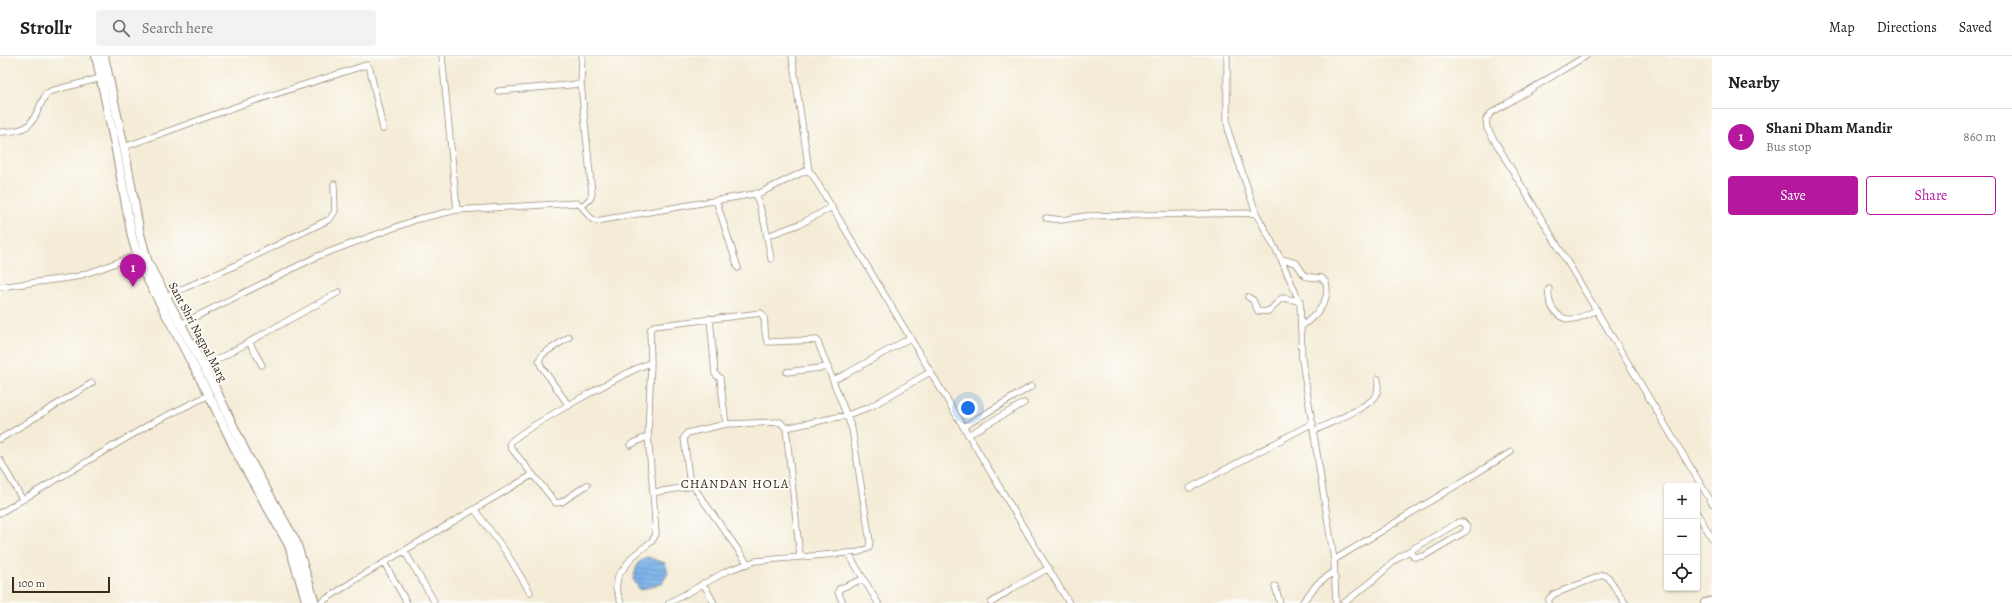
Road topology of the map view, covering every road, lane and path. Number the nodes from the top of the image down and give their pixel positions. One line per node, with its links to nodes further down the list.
1 (96, 56): 8 (main road, Sant Shri Nagpal Marg)
2 (104, 56): 13 (main road, Sant Shri Nagpal Marg)
3 (442, 56): 20 (street)
4 (582, 56): 9 (street)
5 (792, 56): 14 (street)
6 (1227, 56): 21 (street)
7 (1586, 56): 34 (street)
8 (101, 78): 12 (street); 24 (main road, Sant Shri Nagpal Marg)
9 (581, 84): 10 (street); 18 (street)
10 (498, 91)
11 (382, 129): 13 (street)
12 (0, 132)
13 (124, 147): 24 (main road, Sant Shri Nagpal Marg)
14 (809, 171): 16 (street); 19 (street)
15 (334, 184): 31 (street)
16 (756, 193): 17 (street); 23 (street)
17 (716, 200): 18 (street); 27 (street)
18 (582, 206): 20 (street)
19 (832, 207): 23 (street); 39 (street)
20 (457, 210): 36 (street)
21 (1256, 213): 22 (street); 26 (street)
22 (1046, 218)
23 (767, 236): 25 (street)
24 (140, 254): 28 (street); 31 (main road, Sant Shri Nagpal Marg); 51 (main road, Sant Shri Nagpal Marg)
25 (771, 259)
26 (1281, 259): 33 (street); 37 (street)
27 (738, 268)
28 (0, 287)
29 (1549, 289): 34 (street)
30 (339, 292): 40 (street)
31 (166, 296): 36 (main road, Sant Shri Nagpal Marg)
32 (1248, 297): 33 (street)
33 (1300, 301): 37 (street)
34 (1598, 310): 72 (street)
35 (710, 318): 41 (street); 44 (street); 55 (street)
36 (181, 324): 43 (main road, Sant Shri Nagpal Marg)
37 (1302, 326): 56 (street)
38 (569, 337): 53 (street)
39 (910, 338): 46 (street); 48 (street)
40 (249, 342): 42 (street); 43 (street)
41 (651, 363): 53 (street); 61 (street)
42 (262, 365)
43 (204, 367): 93 (main road, Sant Shri Nagpal Marg)
44 (828, 367): 45 (street); 48 (street)
45 (787, 372)
46 (930, 372): 54 (street); 57 (street)
47 (1378, 379): 59 (street)
48 (833, 380): 54 (street)
49 (92, 383): 62 (street)
50 (1032, 386): 57 (street)
51 (209, 394): 71 (street); 92 (main road, Sant Shri Nagpal Marg)
52 (1024, 403): 60 (street)
53 (569, 406): 66 (street)
54 (847, 415): 58 (street); 79 (street)
55 (726, 424): 58 (street); 68 (street)
56 (1313, 424): 59 (street); 69 (street)
57 (963, 427): 60 (street)
58 (786, 428): 80 (street)
59 (1314, 431): 81 (street)
60 (968, 435): 84 (street)
61 (648, 436): 63 (street); 70 (street)
62 (0, 439)
63 (630, 445)
64 (1511, 452): 81 (street)
65 (0, 460): 71 (street)
66 (532, 475): 67 (street); 73 (street)
67 (586, 486)
68 (690, 486): 70 (street); 83 (street)
69 (1190, 488)
70 (653, 491): 96 (street)
71 (22, 499): 74 (street)
72 (1712, 503)
73 (475, 510): 78 (street); 89 (street)
74 (0, 513)
75 (1700, 517): 76 (street)
76 (1712, 538)
77 (1410, 551): 77 (street); 106 (street)
78 (405, 552): 82 (street); 90 (street)
79 (848, 553): 80 (street); 86 (street)
80 (800, 557): 83 (street)
81 (1334, 560): 85 (street)
82 (385, 564): 94 (street); 95 (street)
83 (748, 564): 87 (street)
84 (1049, 568): 101 (street); 102 (street)
85 (1334, 572): 104 (street); 105 (street)
86 (863, 579): 99 (street); 100 (street)
87 (703, 583): 97 (street); 98 (street)
88 (1275, 586): 103 (street)
89 (530, 592)
90 (434, 601)
91 (1712, 601): 109 (main road)
92 (306, 603)
93 (315, 603)
94 (320, 603)
95 (406, 603)
96 (621, 603)
97 (669, 603)
98 (714, 603)
99 (843, 603)
100 (878, 603)
101 (990, 603)
102 (1069, 603)
103 (1280, 603)
104 (1302, 603)
105 (1336, 603)
106 (1344, 603)
107 (1549, 603): 108 (street)
108 (1625, 603)
109 (1705, 603)

